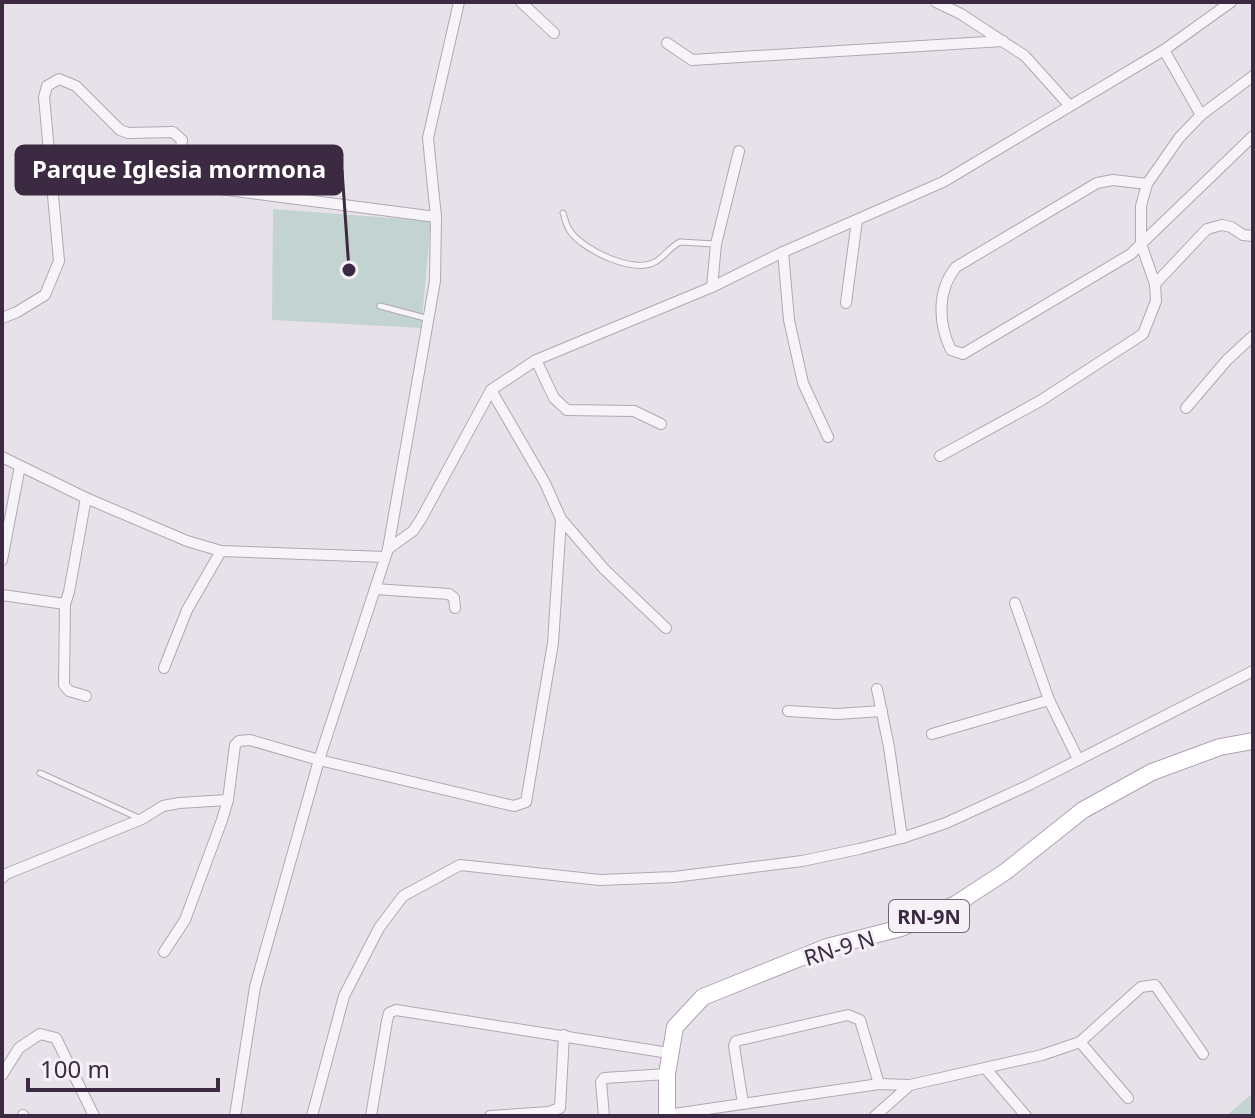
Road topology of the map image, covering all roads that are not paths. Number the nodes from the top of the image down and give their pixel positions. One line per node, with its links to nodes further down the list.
1 (459, 2): 16 (street)
2 (521, 2): 5 (street)
3 (936, 2): 6 (street)
4 (1231, 2): 8 (street)
5 (554, 33)
6 (1003, 41): 7 (street); 10 (street)
7 (667, 43)
8 (1164, 50): 10 (street); 11 (street)
9 (1253, 76): 11 (street)
10 (1069, 105): 17 (street)
11 (1201, 115): 14 (street)
12 (1253, 136): 20 (street)
13 (739, 151): 19 (street)
14 (1147, 184): 20 (street); 20 (street)
15 (563, 213): 19 (lane)
16 (436, 217): 26 (street); 27 (street)
17 (857, 220): 21 (street); 24 (street)
18 (1253, 236): 22 (street)
19 (716, 244): 23 (street)
20 (1141, 244): 22 (street)
21 (783, 252): 23 (street); 33 (street)
22 (1155, 284): 34 (street)
23 (712, 287): 29 (street)
24 (846, 303)
25 (380, 306): 27 (lane)
26 (2, 318)
27 (430, 319): 40 (street)
28 (1253, 336): 31 (street)
29 (536, 360): 30 (street); 32 (street)
30 (491, 390): 38 (street); 40 (street)
31 (1186, 408)
32 (661, 424)
33 (828, 437)
34 (940, 456)
35 (2, 457): 36 (street)
36 (20, 466): 37 (street); 41 (street)
37 (86, 498): 39 (street); 45 (street)
38 (561, 519): 47 (street); 58 (street)
39 (221, 551): 40 (street); 48 (street)
40 (386, 553): 42 (street)
41 (2, 560)
42 (375, 589): 46 (street); 58 (street)
43 (2, 595): 45 (street)
44 (1015, 603): 52 (street)
45 (65, 604): 51 (street)
46 (455, 608)
47 (666, 628)
48 (164, 668)
49 (1253, 671): 57 (street)
50 (877, 689): 54 (street)
51 (86, 696)
52 (1049, 700): 55 (street); 57 (street)
53 (788, 711): 54 (street)
54 (882, 711): 62 (street)
55 (932, 734)
56 (1253, 741): 67 (main road, RN-9 N / RN-9N)
57 (1078, 759): 62 (street)
58 (319, 760): 60 (street); 78 (street)
59 (40, 773): 61 (lane)
60 (228, 800): 61 (street); 64 (street)
61 (142, 819): 63 (street)
62 (902, 838): 79 (street)
63 (2, 878)
64 (164, 952)
65 (564, 1035): 67 (street); 80 (street); 81 (street)
66 (1080, 1042): 68 (street); 69 (street); 74 (street)
67 (669, 1053): 70 (main road, RN-9 N / RN-9N)
68 (1203, 1054)
69 (986, 1069): 73 (street); 84 (street)
70 (667, 1074): 76 (main road, RN-9 N / RN-9N); 82 (street)
71 (2, 1075): 77 (street)
72 (879, 1084): 73 (street); 75 (street); 75 (street)
73 (910, 1085): 83 (street)
74 (1128, 1098)
75 (743, 1104): 76 (street)
76 (667, 1115)
77 (94, 1116)
78 (235, 1116)
79 (312, 1116)
80 (371, 1116)
81 (490, 1116)
82 (604, 1116)
83 (875, 1116)
84 (1026, 1116)

